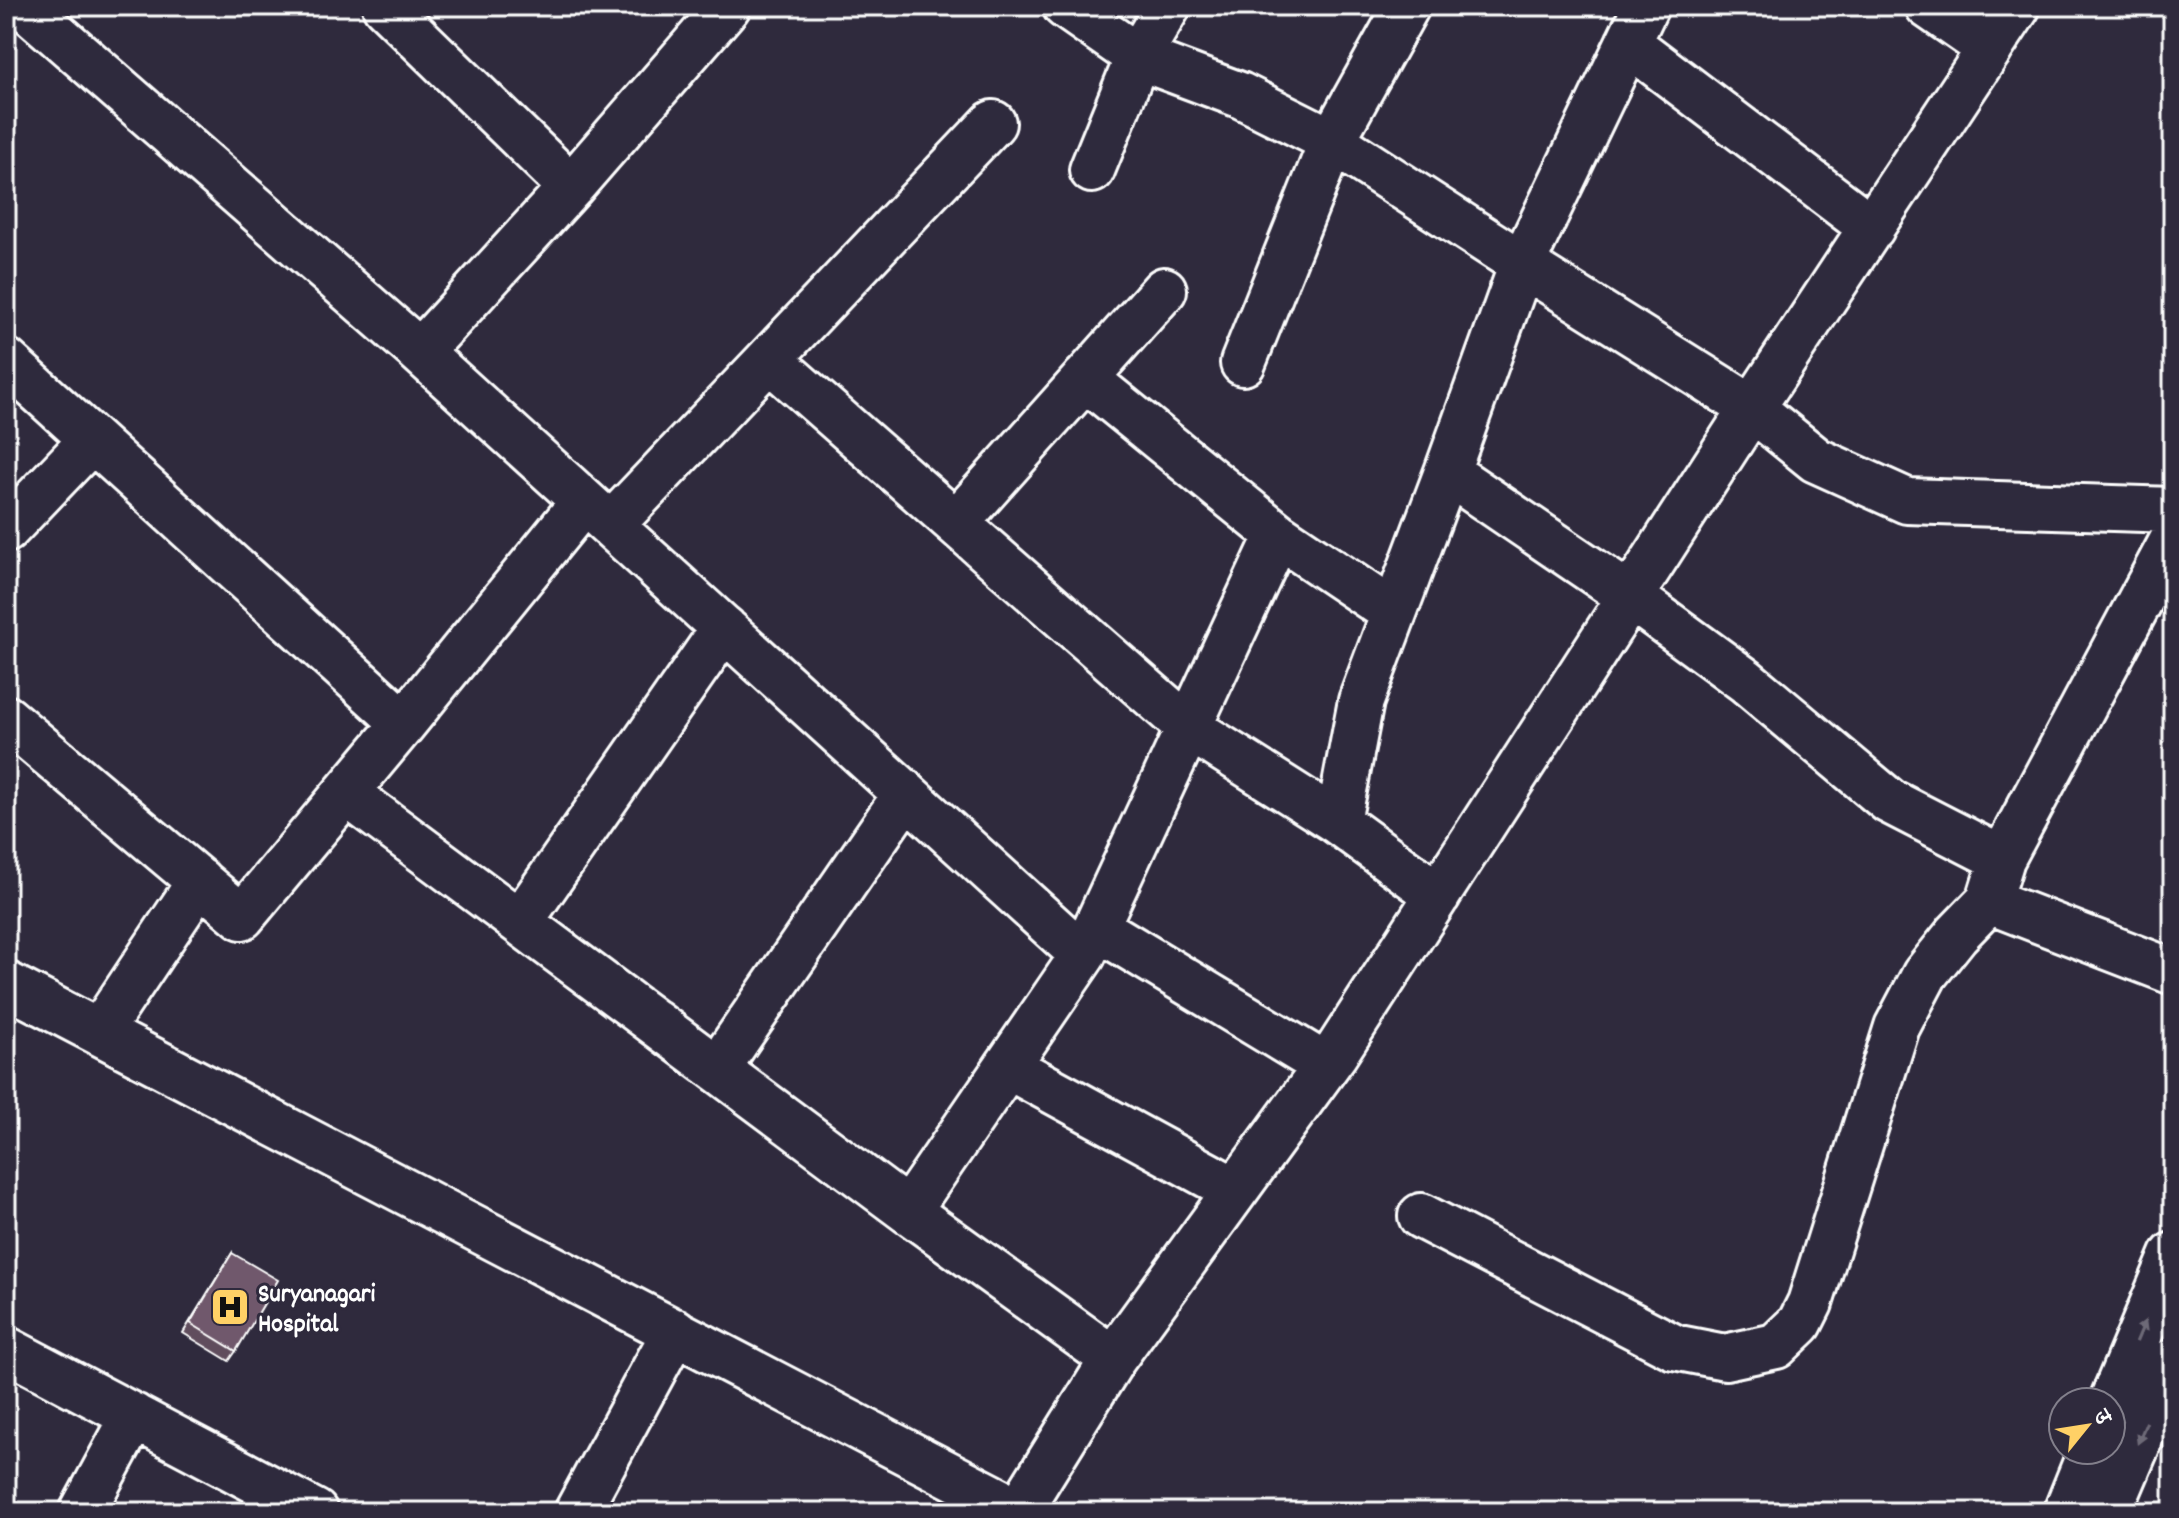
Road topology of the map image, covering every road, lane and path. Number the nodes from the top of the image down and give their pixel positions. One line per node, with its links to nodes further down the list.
1 (24, 6): 19 (street)
2 (728, 6): 15 (street)
3 (1065, 6): 11 (street)
4 (1168, 6): 11 (street)
5 (1407, 6): 13 (street)
6 (1928, 6): 10 (street)
7 (2018, 6): 10 (street)
8 (392, 8): 15 (street)
9 (1637, 24): 16 (street); 17 (street)
10 (1990, 49): 16 (street)
11 (1138, 57): 13 (street); 14 (street)
12 (993, 123): 20 (street)
13 (1332, 141): 17 (street); 22 (street)
14 (1092, 170)
15 (571, 187): 19 (street)
16 (1872, 228): 24 (street)
17 (1522, 264): 24 (street); 26 (street)
18 (1164, 290): 23 (street)
19 (420, 352): 28 (street)
20 (769, 359): 28 (street); 29 (street)
21 (6, 361): 25 (street)
22 (1243, 363)
23 (1085, 378): 29 (street); 31 (street)
24 (1752, 408): 27 (street); 33 (street)
25 (92, 440): 30 (street); 37 (street)
26 (1447, 472): 33 (street); 34 (street)
27 (2173, 510)
28 (597, 513): 35 (street); 37 (street)
29 (956, 523): 38 (street)
30 (6, 530)
31 (1278, 535): 34 (street); 38 (street)
32 (2173, 539): 42 (street)
33 (1631, 597): 42 (street); 44 (street)
34 (1394, 613): 41 (street)
35 (724, 628): 40 (street); 46 (street)
36 (6, 718): 43 (street)
37 (404, 723): 39 (street)
38 (1188, 727): 41 (street); 47 (street)
39 (346, 793): 43 (street); 46 (street)
40 (906, 794): 47 (street); 53 (street)
41 (1338, 822): 44 (street)
42 (2002, 859): 45 (street)
43 (200, 881): 50 (street)
44 (1438, 895): 52 (street)
45 (1989, 901): 48 (street); 56 (street)
46 (520, 922): 53 (street)
47 (1089, 941): 51 (street); 52 (street)
48 (2173, 972)
49 (6, 984): 50 (street)
50 (100, 1031): 58 (street)
51 (1007, 1066): 54 (street); 55 (street)
52 (1326, 1066): 54 (street)
53 (717, 1069): 55 (street)
54 (1235, 1190): 60 (street)
55 (908, 1211): 60 (street)
56 (1421, 1216)
57 (2173, 1255): 62 (street, one-way to 57)
58 (675, 1331): 65 (street); 68 (street)
59 (6, 1349): 63 (street)
60 (1113, 1359): 65 (street)
61 (2173, 1361): 70 (street, one-way to 70)
62 (2118, 1386)
63 (134, 1416): 66 (street); 67 (street)
64 (2085, 1466): 69 (street)
65 (1019, 1511)
66 (82, 1512)
67 (315, 1512)
68 (577, 1512)
69 (2066, 1512)
70 (2109, 1512)

